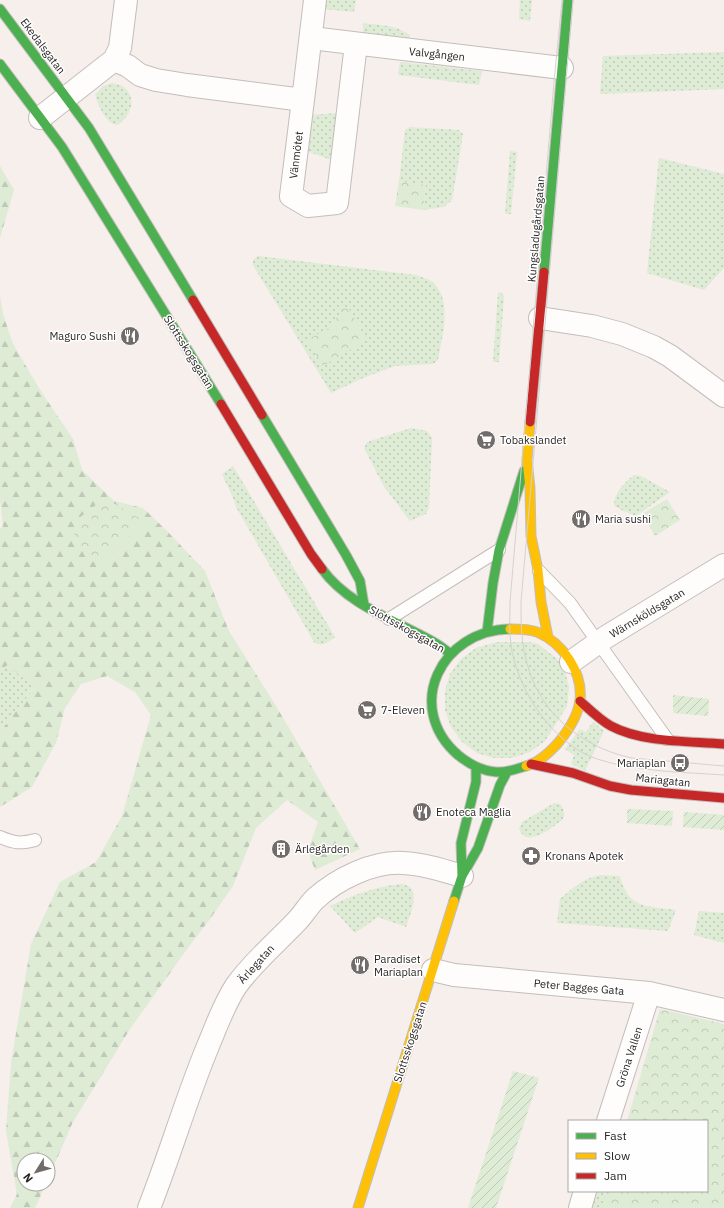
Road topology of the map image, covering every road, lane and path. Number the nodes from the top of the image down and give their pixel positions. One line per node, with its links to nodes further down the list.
1 (126, 0): 7 (street)
2 (315, 0): 5 (street)
3 (568, 0): 9 (street, Kungsladugårdsgatan)
4 (0, 9): 10 (street, Ekedalsgatan)
5 (311, 38): 6 (street, Valvgången); 11 (street)
6 (356, 44): 9 (street, Valvgången); 11 (street, Vänmötet)
7 (114, 60): 10 (street); 11 (street)
8 (0, 64): 12 (street)
9 (562, 68): 13 (street, Kungsladugårdsgatan)
10 (66, 97): 12 (street); 19 (street, Slottsskogsgatan)
11 (303, 100)
12 (40, 118): 19 (street, Slottsskogsgatan)
13 (540, 318): 14 (street); 15 (street, Kungsladugårdsgatan)
14 (724, 396)
15 (527, 460): 16 (street, Kungsladugårdsgatan); 18 (street, Kungsladugårdsgatan)
16 (500, 550): 20 (lane); 21 (street, Kungsladugårdsgatan)
17 (724, 565): 23 (street, Wärnsköldsgatan)
18 (538, 570): 22 (street, Kungsladugårdsgatan); 23 (lane)
19 (364, 605): 20 (street, Slottsskogsgatan)
20 (389, 619): 24 (street, Slottsskogsgatan)
21 (487, 632): 22 (street); 24 (street)
22 (548, 637): 25 (street)
23 (599, 642): 25 (street, Wärnsköldsgatan); 27 (lane)
24 (451, 654): 30 (street)
25 (571, 662): 26 (street)
26 (580, 701): 27 (street); 29 (street)
27 (667, 739): 28 (street)
28 (724, 744)
29 (531, 764): 31 (street); 32 (street, Mariagatan)
30 (476, 768): 31 (street); 35 (street, Slottsskogsgatan)
31 (507, 772): 35 (street, Slottsskogsgatan)
32 (724, 798)
33 (0, 837): 34 (lane)
34 (35, 840)
35 (462, 876): 36 (street, Slottsskogsgatan); 41 (street, Ärlegatan)
36 (433, 970): 37 (street, Peter Bagges Gata); 42 (street, Slottsskogsgatan)
37 (649, 993): 38 (street, Peter Bagges Gata); 39 (street, Gröna Vallen)
38 (724, 1010)
39 (608, 1120)
40 (585, 1192): 43 (street)
41 (149, 1208)
42 (358, 1208)
43 (580, 1208)

